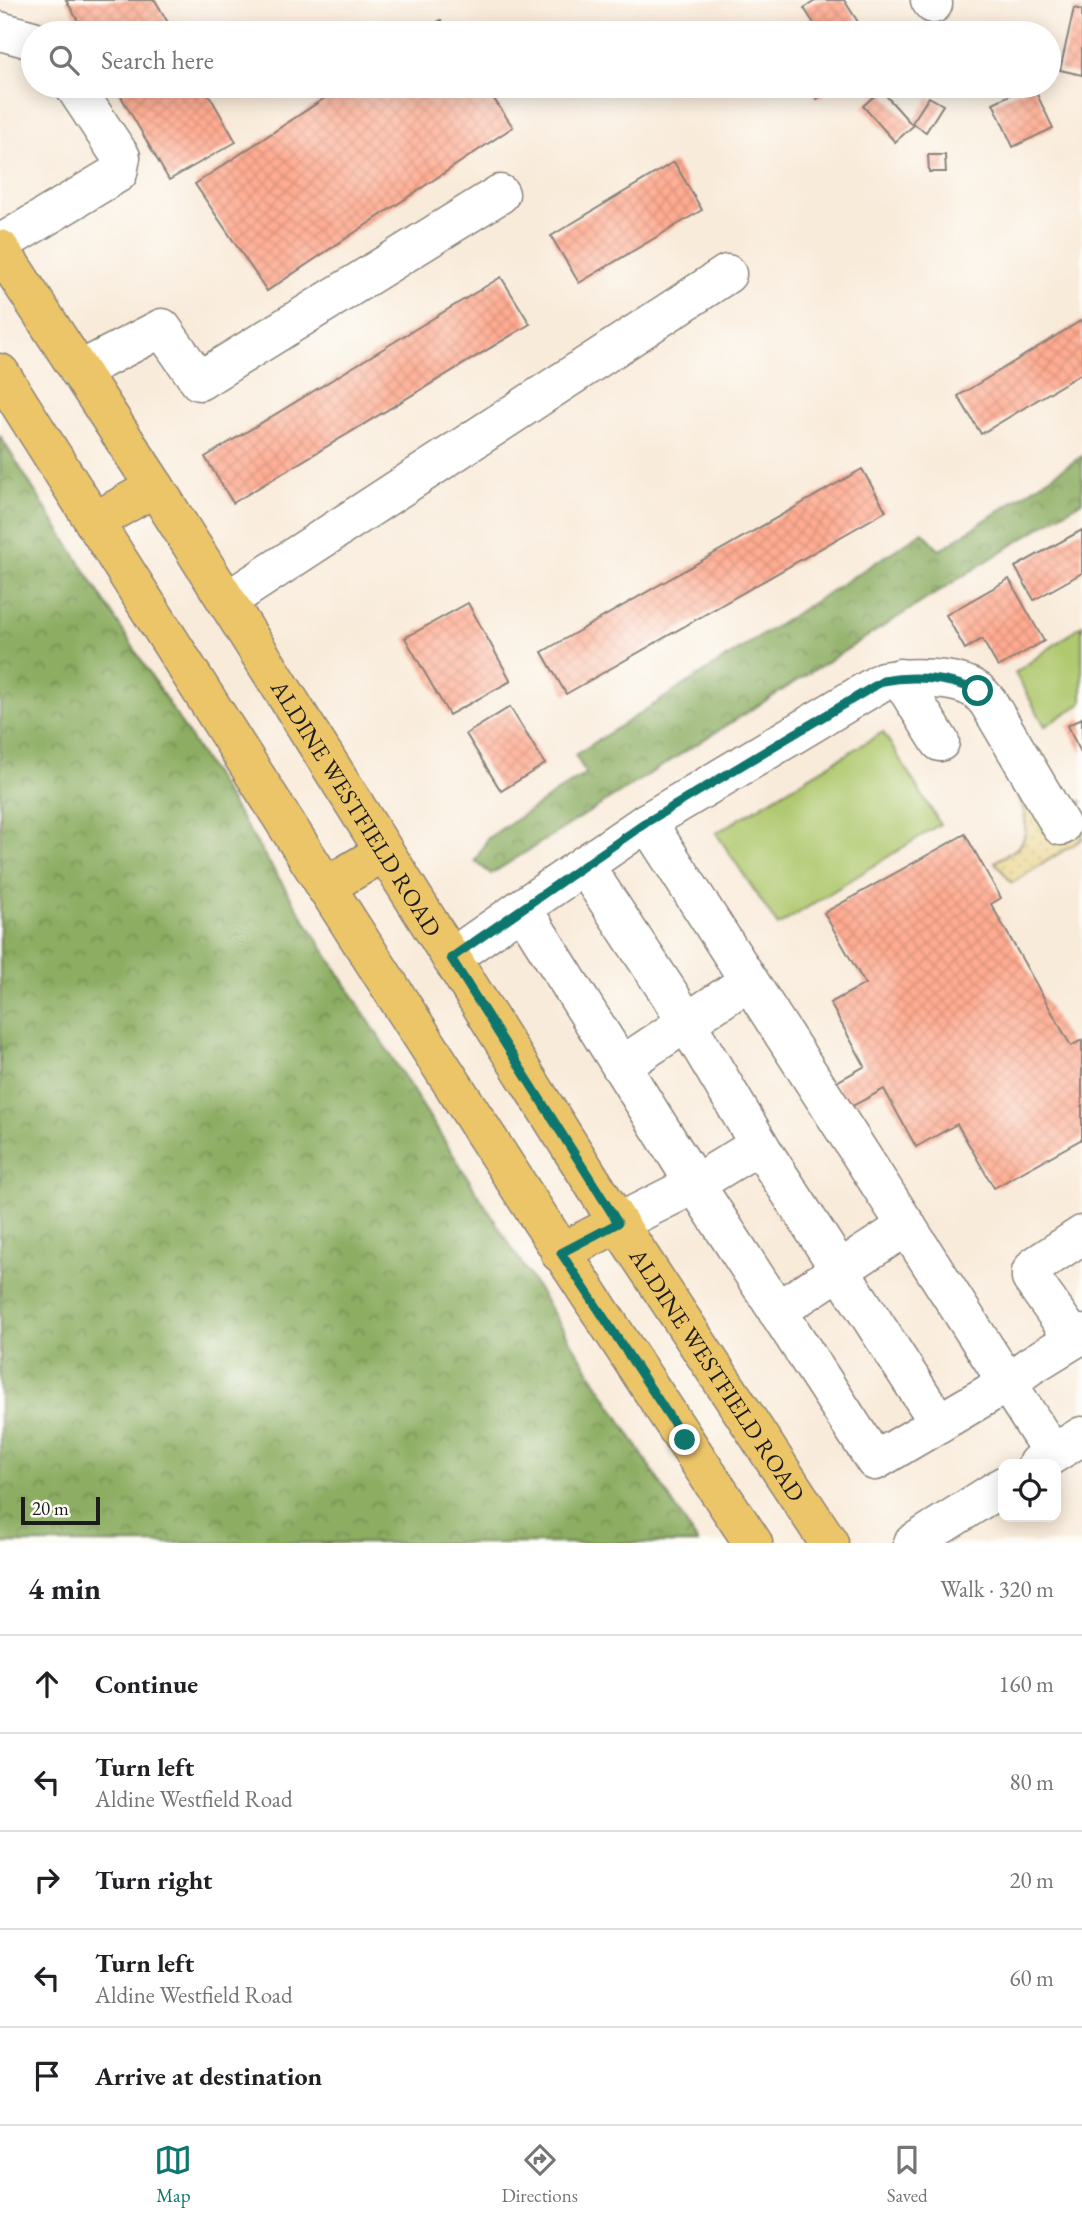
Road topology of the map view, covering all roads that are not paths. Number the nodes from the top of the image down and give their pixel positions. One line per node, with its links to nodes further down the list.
1 (0, 32): 2 (street)
2 (21, 37)
3 (82, 98): 5 (street)
4 (500, 194): 7 (street)
5 (0, 246): 7 (main road, ALDINE WESTFIELD ROAD)
6 (727, 275): 11 (street)
7 (79, 371): 9 (main road, ALDINE WESTFIELD ROAD)
8 (0, 373): 10 (main road)
9 (155, 487): 10 (main road); 11 (main road, ALDINE WESTFIELD ROAD)
10 (94, 522): 18 (main road)
11 (227, 601): 16 (main road, ALDINE WESTFIELD ROAD)
12 (901, 678): 13 (street); 14 (street); 15 (street)
13 (940, 743)
14 (647, 822): 17 (street); 21 (street)
15 (1061, 826)
16 (384, 852): 18 (main road); 20 (main road, ALDINE WESTFIELD ROAD)
17 (584, 865): 19 (street); 22 (street)
18 (325, 887): 29 (main road)
19 (522, 908): 20 (street); 23 (street)
20 (451, 958): 26 (main road, ALDINE WESTFIELD ROAD)
21 (749, 981): 22 (street); 27 (street)
22 (685, 1022): 23 (street); 24 (street)
23 (621, 1066): 25 (street)
24 (759, 1145): 25 (street); 30 (street)
25 (695, 1184): 26 (street); 31 (street)
26 (618, 1223): 29 (main road); 39 (main road, ALDINE WESTFIELD ROAD)
27 (906, 1226): 30 (street); 33 (street)
28 (1082, 1235): 32 (street)
29 (561, 1253): 38 (main road)
30 (839, 1270): 31 (street); 34 (street)
31 (777, 1311): 34 (street)
32 (1078, 1337): 33 (street)
33 (1007, 1383): 34 (street); 35 (street)
34 (939, 1423)
35 (1058, 1451)
36 (998, 1490): 37 (street)
37 (937, 1537)
38 (753, 1543)
39 (829, 1543)

